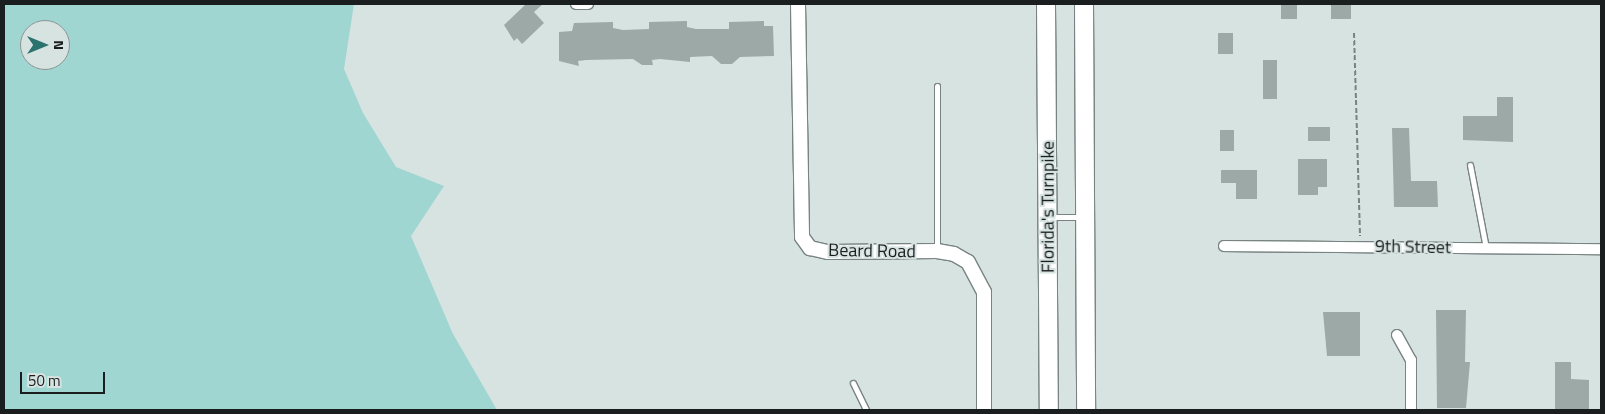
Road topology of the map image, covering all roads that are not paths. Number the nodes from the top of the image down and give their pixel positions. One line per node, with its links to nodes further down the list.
1 (576, 4): 2 (street)
2 (588, 4)
3 (798, 4): 13 (street, Beard Road)
4 (1046, 4): 8 (highway, Florida's Turnpike)
5 (1084, 4): 9 (highway, Florida's Turnpike)
6 (937, 86): 13 (lane)
7 (1470, 165): 11 (lane)
8 (1048, 217): 9 (lane); 18 (highway, Florida's Turnpike)
9 (1084, 217): 19 (highway, Florida's Turnpike)
10 (1224, 246): 11 (street, 9th Street)
11 (1486, 248): 12 (street, 9th Street)
12 (1601, 249)
13 (937, 251): 17 (street, Beard Road)
14 (1397, 335): 20 (street)
15 (853, 383): 16 (lane)
16 (866, 410)
17 (984, 410)
18 (1049, 410)
19 (1086, 410)
20 (1411, 410)

